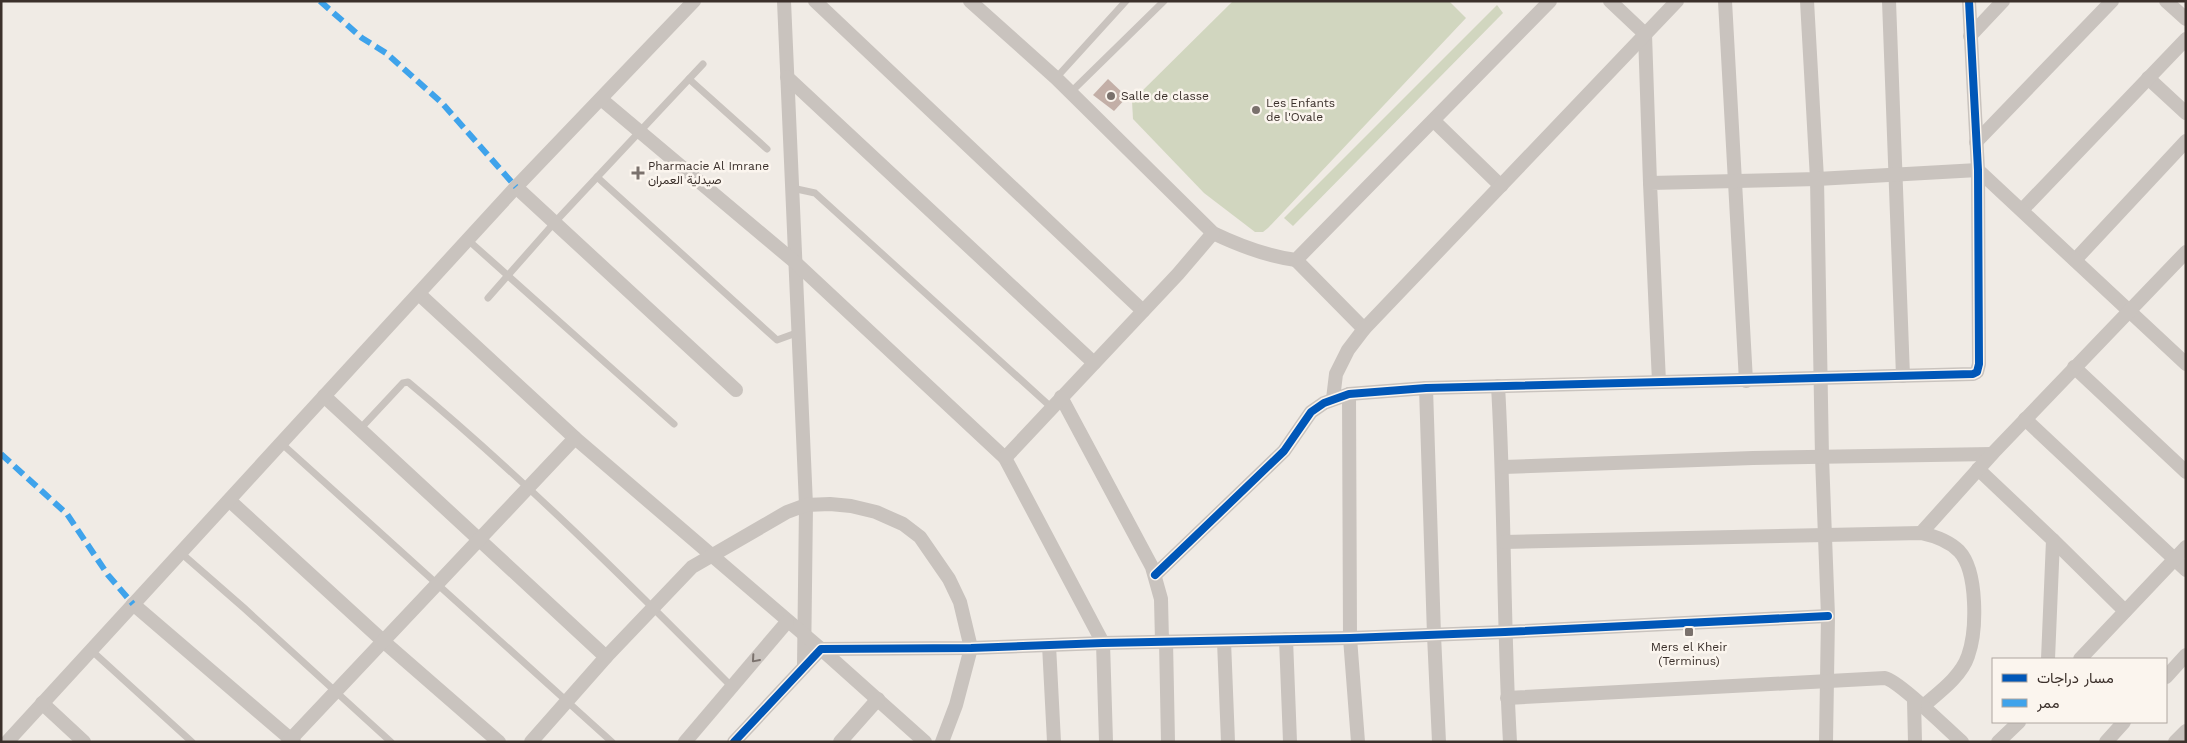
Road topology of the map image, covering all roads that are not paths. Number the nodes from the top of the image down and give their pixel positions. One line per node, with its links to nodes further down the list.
1 (694, 1): 27 (street)
2 (784, 1): 22 (street)
3 (815, 1): 54 (street)
4 (970, 1): 23 (street)
5 (1126, 1): 23 (lane)
6 (1164, 1): 26 (lane)
7 (1550, 1): 29 (street)
8 (1610, 1): 18 (street)
9 (1677, 1): 18 (street)
10 (1725, 1): 38 (street)
11 (1807, 1): 37 (street)
12 (1889, 1): 35 (street)
13 (1969, 1): 19 (street)
14 (2003, 1): 19 (street)
15 (2112, 1): 32 (street)
16 (2166, 1): 17 (street)
17 (2186, 19)
18 (1645, 34): 39 (street); 41 (street)
19 (1970, 36): 32 (street)
20 (2186, 39): 24 (street)
21 (703, 64): 25 (lane)
22 (787, 77): 42 (street); 58 (street)
23 (1056, 78): 26 (street)
24 (2148, 78): 28 (street); 43 (street)
25 (689, 79): 30 (lane); 33 (lane)
26 (1071, 92): 45 (street)
27 (601, 98): 30 (street); 40 (street)
28 (2186, 112)
29 (1434, 121): 41 (street); 48 (street)
30 (638, 132): 36 (lane); 50 (street)
31 (2186, 141): 49 (street)
32 (1976, 142): 34 (street)
33 (767, 149)
34 (1978, 170): 35 (street); 43 (street); 61 (street)
35 (1895, 173): 37 (street); 61 (street)
36 (597, 177): 44 (lane); 57 (lane)
37 (1817, 179): 38 (street); 62 (street)
38 (1736, 180): 39 (street); 63 (street)
39 (1650, 183): 64 (street)
40 (516, 186): 44 (street); 46 (street)
41 (1501, 186): 56 (street)
42 (792, 188): 50 (street); 71 (lane)
43 (2022, 210): 49 (street)
44 (555, 222): 51 (lane); 67 (street)
45 (1213, 232): 48 (street); 54 (street)
46 (468, 240): 51 (lane); 52 (street)
47 (2185, 252): 55 (street)
48 (1296, 260): 56 (street)
49 (2075, 260): 55 (street)
50 (796, 263): 57 (street); 79 (street)
51 (508, 275): 53 (lane); 73 (lane)
52 (418, 294): 69 (street); 75 (street)
53 (488, 298)
54 (1143, 311): 58 (street)
55 (2128, 311): 59 (street); 60 (street)
56 (1364, 329): 70 (street)
57 (799, 332): 85 (street)
58 (1094, 364): 71 (street)
59 (2186, 364)
60 (2074, 367): 72 (street); 82 (street)
61 (1903, 376): 62 (street)
62 (1822, 379): 63 (street); 78 (street)
63 (1746, 381): 64 (street)
64 (1658, 382): 65 (street)
65 (1498, 386): 66 (street); 80 (street)
66 (1426, 388): 68 (street); 104 (street)
67 (736, 390)
68 (1349, 394): 70 (street); 106 (street)
69 (324, 396): 74 (street); 76 (street)
70 (1333, 399): 96 (street)
71 (1057, 402): 79 (street); 96 (street)
72 (2025, 419): 77 (street); 94 (street)
73 (674, 424)
74 (360, 429): 83 (lane); 88 (street)
75 (575, 438): 83 (street); 93 (street)
76 (281, 443): 84 (street); 97 (lane)
77 (1992, 454): 78 (street); 81 (street)
78 (1822, 457): 80 (street); 87 (street)
79 (1005, 458): 111 (street)
80 (1503, 467): 90 (street)
81 (1978, 468): 86 (street); 89 (street)
82 (2186, 472)
83 (527, 489): 88 (street); 99 (lane)
84 (230, 501): 92 (street); 108 (street)
85 (806, 505): 93 (street); 105 (street); 113 (street)
86 (1921, 534): 87 (street); 129 (street)
87 (1824, 536): 90 (street); 101 (street)
88 (478, 540): 97 (street); 117 (street)
89 (2053, 540): 100 (street); 118 (street)
90 (1504, 542): 103 (street)
91 (2186, 547): 94 (street)
92 (180, 553): 98 (street); 124 (lane)
93 (712, 557): 99 (street); 102 (street)
94 (2174, 559): 95 (street); 100 (street)
95 (2186, 570)
96 (1155, 575): 110 (street)
97 (437, 584): 108 (street); 128 (lane)
98 (133, 604): 115 (street); 133 (street)
99 (654, 608): 117 (street); 123 (lane)
100 (2125, 611): 119 (street)
101 (1828, 616): 103 (street); 122 (street)
102 (787, 622): 105 (street); 123 (street, one-way to 123)
103 (1505, 632): 104 (street); 125 (street)
104 (1434, 635): 106 (street); 152 (street)
105 (806, 637): 114 (street); 120 (street)
106 (1350, 638): 107 (street); 151 (street)
107 (1286, 639): 109 (street); 150 (street)
108 (384, 641): 124 (street); 138 (street)
109 (1224, 641): 110 (street); 149 (street)
110 (1164, 642): 111 (street); 148 (street)
111 (1103, 643): 112 (street); 147 (street)
112 (1049, 645): 113 (street); 146 (street)
113 (971, 648): 114 (street); 145 (street)
114 (821, 649): 120 (street); 126 (street)
115 (91, 650): 127 (street); 136 (lane)
116 (2186, 655): 121 (street)
117 (606, 657): 128 (street)
118 (2048, 658)
119 (2081, 658)
120 (804, 667): 142 (street)
121 (2167, 676)
122 (1827, 682): 125 (street); 129 (street); 154 (street)
123 (732, 687): 141 (street)
124 (336, 691): 133 (street); 137 (lane)
125 (1508, 698): 153 (street)
126 (878, 699): 143 (street); 144 (street)
127 (42, 703): 134 (street); 135 (street)
128 (567, 703): 139 (street); 140 (lane)
129 (1918, 703): 155 (street); 156 (street)
130 (2018, 723): 157 (street)
131 (2123, 723): 158 (street)
132 (2186, 731): 159 (street)
133 (291, 741)
134 (7, 742)
135 (84, 742)
136 (192, 742)
137 (391, 742)
138 (499, 742)
139 (531, 742)
140 (612, 742)
141 (685, 742)
142 (734, 742)
143 (840, 742)
144 (925, 742)
145 (942, 742)
146 (1054, 742)
147 (1106, 742)
148 (1168, 742)
149 (1228, 742)
150 (1290, 742)
151 (1358, 742)
152 (1439, 742)
153 (1510, 742)
154 (1826, 742)
155 (1915, 742)
156 (1962, 742)
157 (1998, 742)
158 (2106, 742)
159 (2175, 742)

